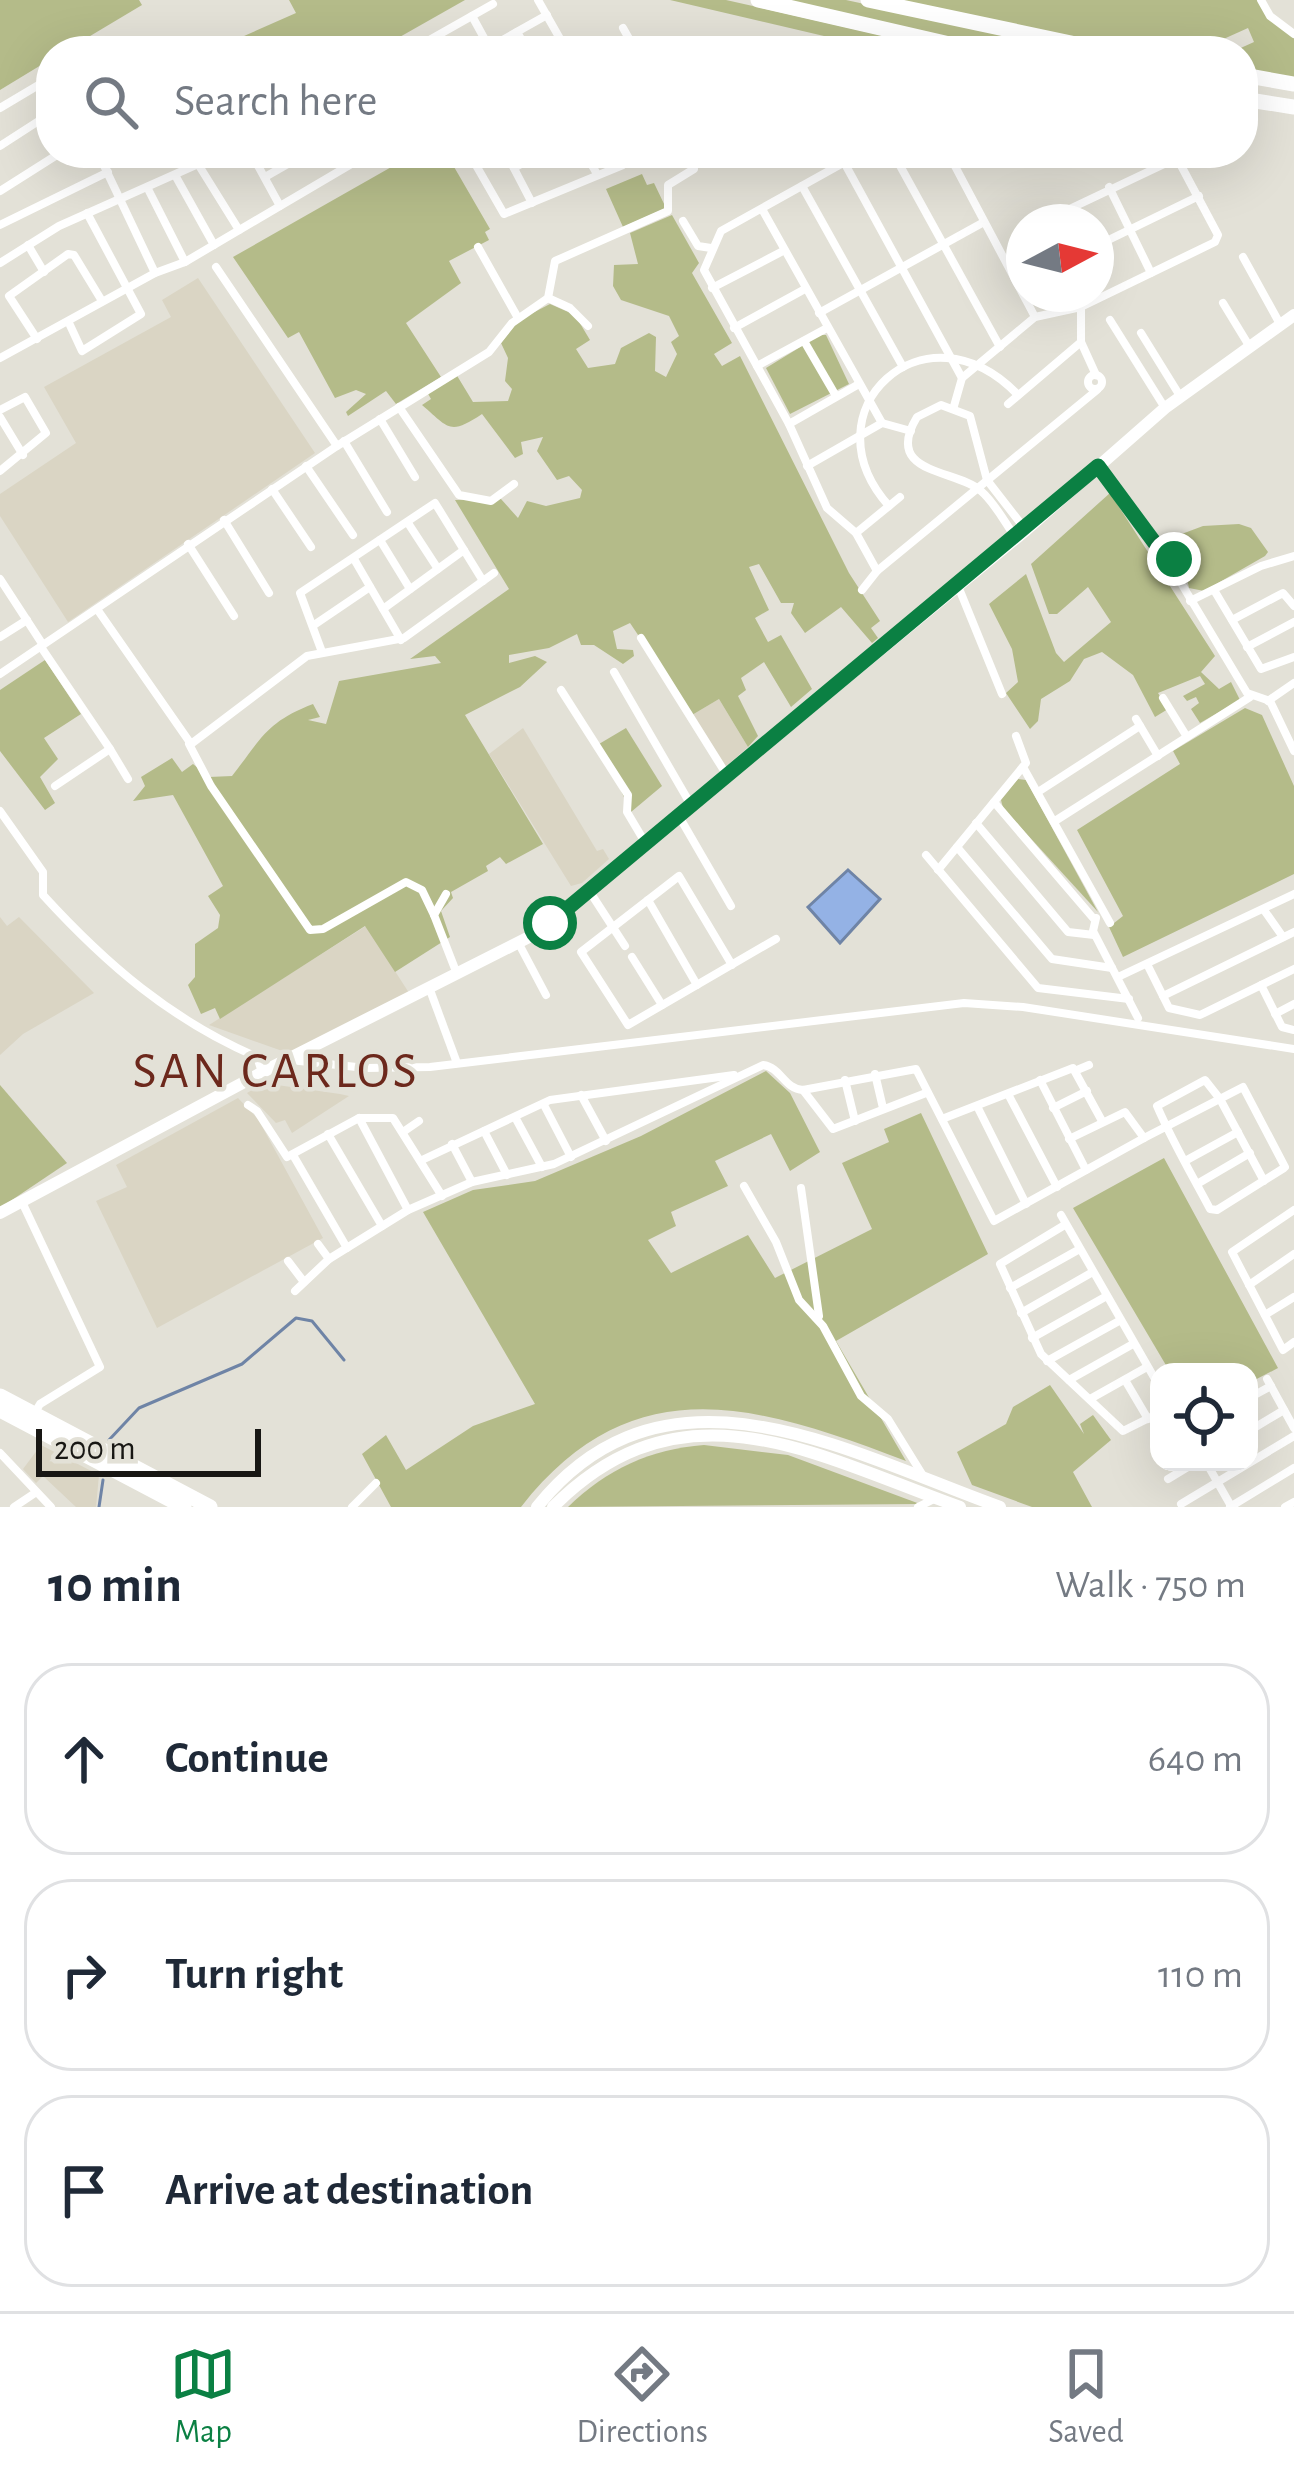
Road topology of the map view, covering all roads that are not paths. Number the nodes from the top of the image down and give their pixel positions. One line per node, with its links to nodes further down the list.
1 (538, 0): 6 (street)
2 (758, 0): 17 (highway)
3 (868, 0): 18 (highway)
4 (1261, 0): 10 (street)
5 (493, 4): 7 (street)
6 (547, 15): 9 (street); 15 (street)
7 (472, 16): 11 (street); 12 (street)
8 (623, 28): 16 (street)
9 (517, 32): 13 (street); 14 (street)
10 (1294, 34)
11 (437, 36)
12 (480, 36)
13 (510, 36)
14 (519, 36)
15 (559, 36)
16 (628, 36)
17 (915, 36)
18 (1038, 36)
19 (1258, 78): 20 (highway)
20 (1294, 84)
21 (36, 90): 24 (street)
22 (1258, 101): 23 (highway)
23 (1294, 107)
24 (0, 108)
25 (36, 123): 26 (street)
26 (0, 146)
27 (36, 168): 52 (street)
28 (106, 168): 45 (street)
29 (195, 168): 47 (street)
30 (205, 168): 64 (street)
31 (260, 168): 48 (street)
32 (281, 168): 48 (street)
33 (345, 168): 57 (street)
34 (477, 168): 55 (street)
35 (514, 168): 55 (street)
36 (594, 168): 46 (street)
37 (614, 168): 46 (street)
38 (694, 168): 85 (street)
39 (837, 168): 49 (street)
40 (847, 168): 75 (street)
41 (901, 168): 66 (street)
42 (955, 168): 61 (street)
43 (1154, 168): 51 (street)
44 (1183, 168): 53 (street)
45 (108, 172): 54 (street); 62 (street)
46 (597, 174): 55 (street)
47 (175, 175): 50 (street); 68 (street)
48 (265, 177): 57 (street)
49 (802, 186): 58 (street); 83 (street)
50 (147, 187): 54 (street); 74 (street)
51 (1109, 187): 56 (street); 63 (street)
52 (0, 191)
53 (1199, 196): 63 (street); 79 (street)
54 (118, 199): 59 (street); 78 (street)
55 (532, 203)
56 (1076, 204)
57 (280, 206): 64 (street)
58 (762, 209): 70 (street); 71 (street)
59 (87, 213): 67 (street); 80 (street)
60 (682, 221): 70 (street)
61 (984, 222): 66 (street); 92 (street)
62 (0, 225)
63 (1130, 229): 65 (street); 79 (street)
64 (239, 230): 68 (street)
65 (1114, 237)
66 (943, 244): 75 (street); 105 (street)
67 (28, 245): 73 (street); 77 (street)
68 (214, 245): 74 (street)
69 (478, 247): 93 (street)
70 (711, 248): 81 (street)
71 (783, 250): 81 (street); 82 (street)
72 (1243, 256): 96 (street)
73 (0, 262)
74 (185, 262): 78 (street)
75 (902, 266): 83 (street); 107 (street)
76 (216, 267): 128 (street)
77 (44, 272): 86 (street); 101 (street)
78 (155, 273): 80 (street)
79 (1151, 273): 84 (street)
80 (128, 287): 86 (street); 95 (street)
81 (712, 288): 98 (street)
82 (805, 289): 90 (street); 98 (street)
83 (860, 290): 90 (street); 110 (street)
84 (1114, 291)
85 (548, 298): 93 (street); 97 (street)
86 (102, 301): 95 (street)
87 (1222, 303): 104 (street)
88 (1055, 312): 92 (street)
89 (1081, 312): 103 (street)
90 (819, 313): 99 (street)
91 (1294, 315): 96 (street)
92 (1035, 316): 105 (street)
93 (518, 318): 120 (street)
94 (1110, 320): 121 (street)
95 (69, 323): 101 (street)
96 (1280, 324): 104 (street)
97 (588, 326)
98 (734, 328): 109 (street)
99 (827, 328): 102 (street); 112 (street)
100 (1141, 332): 115 (street)
101 (37, 339): 106 (street)
102 (804, 341): 109 (street); 114 (street)
103 (1081, 342): 113 (street); 136 (street)
104 (1248, 344): 115 (street)
105 (1000, 347): 108 (street)
106 (2, 353)
107 (951, 356): 108 (street); 110 (street); 111 (street)
108 (980, 364): 111 (street); 113 (street)
109 (758, 366): 125 (street)
110 (903, 367): 117 (street)
111 (962, 378): 119 (street)
112 (859, 384): 114 (street); 117 (street)
113 (1018, 395): 118 (street)
114 (836, 396): 125 (street)
115 (1180, 396): 121 (street)
116 (0, 398): 122 (street)
117 (869, 399): 124 (street); 127 (street)
118 (1008, 404)
119 (954, 406): 126 (street); 136 (street)
120 (399, 407): 123 (street); 135 (street)
121 (1165, 407): 132 (street)
122 (2, 411): 129 (street); 129 (street)
123 (380, 419): 128 (street); 134 (street)
124 (881, 423): 126 (street); 127 (street)
125 (789, 424): 131 (street)
126 (910, 430): 136 (street)
127 (861, 434): 131 (street); 139 (street)
128 (340, 444): 130 (street); 140 (street)
129 (23, 454): 133 (street)
130 (307, 466): 137 (street); 145 (street)
131 (807, 466): 143 (street)
132 (1098, 466): 144 (street); 163 (street)
133 (0, 471)
134 (415, 477)
135 (514, 484)
136 (982, 484): 144 (street); 153 (street)
137 (272, 489): 141 (street); 148 (street)
138 (900, 497): 139 (street)
139 (889, 506): 143 (street)
140 (386, 512)
141 (224, 520): 147 (street); 162 (street)
142 (408, 523): 146 (street); 149 (street); 152 (street)
143 (856, 533): 153 (street)
144 (1021, 534): 157 (street)
145 (353, 536)
146 (380, 540): 151 (street); 159 (street)
147 (188, 544): 165 (street); 167 (street)
148 (311, 548)
149 (464, 550): 152 (street); 156 (street)
150 (1294, 556): 161 (street)
151 (354, 559): 158 (street); 171 (street)
152 (438, 569): 159 (street)
153 (877, 572): 160 (street)
154 (494, 573): 156 (street)
155 (0, 579): 168 (street)
156 (484, 581): 174 (street)
157 (958, 585): 183 (street); 194 (street)
158 (370, 587): 166 (street); 171 (street)
159 (410, 589): 166 (street)
160 (862, 590)
161 (1214, 590): 163 (street); 169 (street)
162 (269, 593)
163 (1190, 602): 184 (street)
164 (1294, 606): 169 (street)
165 (97, 608): 175 (street); 189 (street)
166 (383, 609): 174 (street)
167 (234, 616)
168 (27, 620): 172 (street); 175 (street)
169 (1232, 620): 176 (street)
170 (1294, 622): 176 (street)
171 (314, 625): 177 (street)
172 (1, 636)
173 (641, 638): 194 (street)
174 (401, 640): 177 (street)
175 (42, 646): 180 (street); 190 (street)
176 (1247, 647): 178 (street)
177 (322, 652): 189 (street)
178 (1294, 657)
179 (614, 672): 199 (street)
180 (0, 674)
181 (1294, 683): 186 (street)
182 (562, 690): 204 (street)
183 (1002, 694)
184 (1250, 697): 186 (street); 188 (street)
185 (1163, 698): 188 (street)
186 (1268, 701): 191 (street)
187 (1016, 736): 193 (street)
188 (1187, 737): 192 (street)
189 (188, 744): 215 (street)
190 (110, 749): 195 (street); 196 (street)
191 (1294, 751)
192 (1158, 756): 197 (street); 202 (street)
193 (1023, 766): 197 (street); 198 (street)
194 (728, 778): 199 (street)
195 (128, 779)
196 (55, 786)
197 (1038, 792): 202 (street)
198 (994, 802): 203 (street); 216 (street)
199 (693, 808): 201 (street)
200 (0, 812): 248 (street)
201 (680, 818): 204 (street); 212 (street)
202 (1055, 821): 214 (street)
203 (976, 823): 205 (street); 220 (street)
204 (647, 845): 208 (street)
205 (957, 847): 207 (street); 228 (street)
206 (926, 855): 207 (street)
207 (938, 870): 237 (street)
208 (590, 892): 218 (street); 223 (street)
209 (446, 894): 215 (street)
210 (1294, 894): 213 (street)
211 (648, 900): 218 (street); 226 (street); 232 (street)
212 (731, 906)
213 (1264, 910): 221 (street); 227 (street)
214 (1105, 911): 216 (street); 217 (street)
215 (434, 915): 230 (street)
216 (1094, 919): 220 (street)
217 (1110, 923)
218 (616, 928): 224 (street); 239 (street)
219 (1294, 932): 221 (street)
220 (1094, 934): 228 (street)
221 (1282, 938): 236 (street)
222 (776, 939): 226 (street)
223 (520, 944): 230 (street); 235 (street)
224 (625, 946)
225 (632, 957): 239 (street)
226 (731, 964): 232 (street)
227 (1147, 964): 231 (street); 236 (street)
228 (1112, 968): 231 (street)
229 (1294, 969): 233 (street)
230 (459, 977): 234 (street)
231 (1118, 977): 237 (street)
232 (697, 985): 239 (street)
233 (1261, 986): 236 (street); 240 (street)
234 (430, 989): 244 (street); 245 (street)
235 (546, 995)
236 (1163, 996)
237 (1129, 999): 241 (street)
238 (1294, 1004): 240 (street)
239 (662, 1005)
240 (1275, 1014): 242 (street)
241 (1138, 1018)
242 (1294, 1030)
243 (1294, 1049): 245 (street)
244 (287, 1060): 245 (street); 248 (street)
245 (457, 1063)
246 (1089, 1065): 247 (street)
247 (1077, 1070): 252 (street); 255 (street)
248 (262, 1072): 253 (street)
249 (742, 1074): 254 (street); 258 (street); 277 (street)
250 (875, 1074): 251 (street); 256 (street); 262 (street)
251 (845, 1080): 254 (street); 267 (street)
252 (1040, 1080): 257 (street); 263 (street)
253 (235, 1088): 280 (street); 294 (street)
254 (803, 1090): 267 (street)
255 (1088, 1091): 263 (street); 269 (street)
256 (926, 1093): 262 (street); 266 (street)
257 (1008, 1094): 261 (street); 291 (street)
258 (581, 1095): 260 (street); 277 (street)
259 (1220, 1099): 270 (street); 270 (street); 273 (street); 287 (street)
260 (544, 1105): 264 (street); 281 (street)
261 (977, 1106): 266 (street); 295 (street)
262 (883, 1108): 267 (street)
263 (1053, 1108): 275 (street)
264 (515, 1117): 271 (street); 284 (street)
265 (358, 1118): 272 (street); 274 (street); 296 (street)
266 (942, 1119): 295 (street)
267 (855, 1120)
268 (418, 1121): 272 (street)
269 (1102, 1121): 275 (street); 276 (street)
270 (1167, 1126): 276 (street); 283 (street)
271 (484, 1131): 278 (street); 286 (street)
272 (403, 1132): 282 (street)
273 (1238, 1132): 279 (street); 283 (street)
274 (328, 1134): 280 (street); 301 (street)
275 (1069, 1138): 285 (street)
276 (1144, 1138): 285 (street)
277 (606, 1142): 281 (street)
278 (452, 1144): 282 (street); 288 (street)
279 (1250, 1153): 287 (street); 289 (street)
280 (293, 1155): 303 (street)
281 (571, 1156): 284 (street)
282 (422, 1160): 293 (street)
283 (1185, 1161): 289 (street)
284 (542, 1167): 286 (street)
285 (1086, 1170): 291 (street)
286 (507, 1175): 288 (street)
287 (1264, 1180): 297 (street)
288 (472, 1182): 293 (street)
289 (1197, 1184): 297 (street)
290 (744, 1186): 318 (street)
291 (1057, 1186): 295 (street)
292 (801, 1188): 318 (street)
293 (442, 1196): 296 (street)
294 (22, 1202): 299 (street); 332 (street)
295 (1026, 1204)
296 (409, 1210): 301 (street)
297 (1212, 1210): 300 (street)
298 (1294, 1210): 310 (street)
299 (0, 1213)
300 (1202, 1216)
301 (382, 1227): 303 (street)
302 (318, 1244): 306 (street)
303 (347, 1248): 306 (street)
304 (1078, 1250): 308 (street); 311 (street); 311 (street)
305 (1294, 1255): 310 (street)
306 (329, 1259): 309 (street)
307 (288, 1261): 309 (street)
308 (1091, 1273): 313 (street); 315 (street)
309 (304, 1282): 312 (street)
310 (1249, 1285): 316 (street)
311 (1010, 1288): 315 (street)
312 (296, 1291)
313 (1105, 1297): 317 (street); 319 (street)
314 (1294, 1297): 316 (street)
315 (1022, 1313): 319 (street)
316 (1265, 1316): 320 (street)
317 (1119, 1321): 321 (street); 322 (street)
318 (821, 1323): 344 (street)
319 (1032, 1338): 322 (street)
320 (1294, 1342)
321 (1133, 1344): 323 (street); 325 (street)
322 (1047, 1360): 325 (street)
323 (1147, 1367): 324 (street); 326 (street)
324 (1150, 1372)
325 (1069, 1380): 329 (street)
326 (1125, 1380): 329 (street); 333 (street)
327 (1258, 1391): 331 (street)
328 (0, 1396): 332 (highway)
329 (1090, 1399): 333 (street)
330 (0, 1410): 337 (highway)
331 (1284, 1410): 334 (street); 335 (street)
332 (34, 1414): 337 (highway)
333 (1148, 1419)
334 (1258, 1426)
335 (1294, 1432): 346 (street)
336 (0, 1453): 338 (street)
337 (98, 1455): 353 (highway); 354 (highway)
338 (12, 1465): 342 (street); 347 (street)
339 (1294, 1468): 361 (street)
340 (1181, 1471): 343 (street)
341 (1211, 1471): 346 (street)
342 (0, 1473)
343 (1168, 1479)
344 (926, 1480): 348 (street); 356 (street); 360 (street)
345 (376, 1483): 355 (street)
346 (1217, 1483): 350 (street); 361 (street)
347 (35, 1492): 351 (street); 352 (street)
348 (938, 1502): 357 (street); 358 (street); 359 (street)
349 (1294, 1502): 362 (street)
350 (1180, 1504)
351 (14, 1507)
352 (51, 1507)
353 (184, 1507)
354 (210, 1507)
355 (352, 1507)
356 (537, 1507)
357 (554, 1507)
358 (918, 1507)
359 (960, 1507)
360 (1000, 1507)
361 (1231, 1507)
362 (1285, 1507)

